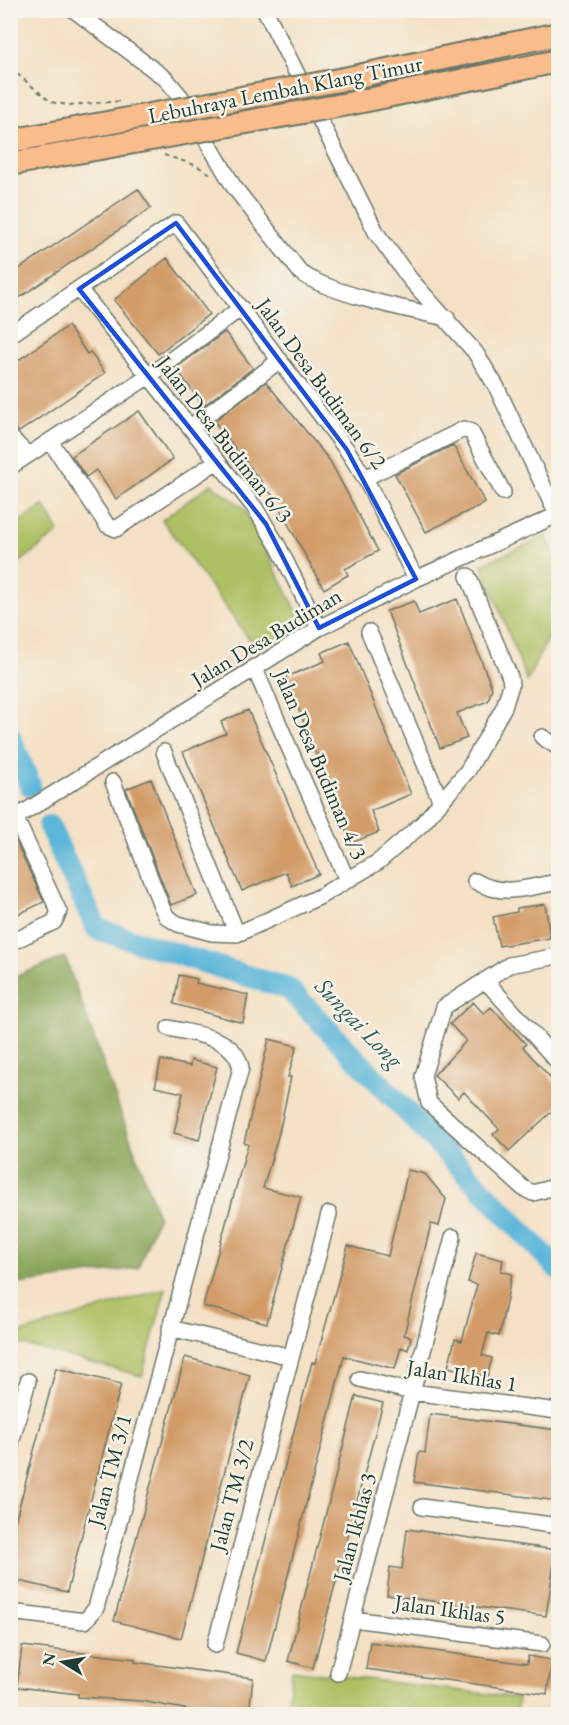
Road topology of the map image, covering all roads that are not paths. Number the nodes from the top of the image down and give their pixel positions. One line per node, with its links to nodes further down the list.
1 (74, 10): 9 (street)
2 (265, 10): 9 (street)
3 (558, 34): 5 (highway, Lebuhraya Lembah Klang Timur, bridge)
4 (558, 61): 6 (highway, Lebuhraya Lembah Klang Timur, bridge)
5 (10, 141)
6 (10, 164)
7 (79, 289): 8 (street, Jalan Desa Budiman 6/2); 10 (street); 12 (street, Jalan Desa Budiman 6/3)
8 (241, 308): 11 (street, Jalan Desa Budiman 6/2); 12 (street)
9 (447, 318): 21 (street)
10 (10, 335)
11 (280, 360): 13 (street); 19 (street, Jalan Desa Budiman 6/2)
12 (148, 376): 13 (street, Jalan Desa Budiman 6/3); 15 (street)
13 (192, 426): 17 (street, Jalan Desa Budiman 6/3)
14 (10, 437): 16 (street)
15 (50, 441): 16 (street); 17 (street)
16 (28, 455): 18 (street)
17 (217, 461): 24 (street, Jalan Desa Budiman 6/3)
18 (10, 467)
19 (365, 478): 20 (street); 23 (street, Jalan Desa Budiman 6/2)
20 (503, 492)
21 (558, 516): 23 (street, Jalan Desa Budiman)
22 (468, 576): 31 (street)
23 (416, 579): 24 (street, Jalan Desa Budiman)
24 (319, 628): 26 (street, Jalan Desa Budiman)
25 (369, 632): 31 (street)
26 (254, 667): 32 (street, Jalan Desa Budiman); 33 (street, Jalan Desa Budiman 4/3)
27 (542, 736): 28 (street)
28 (558, 747)
29 (164, 752): 36 (street)
30 (113, 782): 36 (street)
31 (441, 802): 33 (street)
32 (13, 820): 37 (street)
33 (347, 880): 36 (street)
34 (475, 881): 35 (street)
35 (558, 882)
36 (237, 934)
37 (10, 943)
38 (558, 956): 39 (street)
39 (485, 980): 41 (street); 42 (street)
40 (169, 1028): 45 (street, Jalan TM 3/1)
41 (558, 1062)
42 (558, 1186)
43 (329, 1214): 46 (street, Jalan TM 3/2)
44 (453, 1237): 49 (street, Jalan Ikhlas 3)
45 (170, 1328): 46 (street); 54 (street, Jalan TM 3/1)
46 (291, 1357): 57 (street, Jalan TM 3/2)
47 (360, 1379): 49 (street, Jalan Ikhlas 1)
48 (28, 1381): 51 (street)
49 (412, 1392): 50 (street, Jalan Ikhlas 1); 55 (street, Jalan Ikhlas 3)
50 (558, 1411)
51 (10, 1447)
52 (422, 1507): 53 (street)
53 (558, 1526)
54 (10, 1612)
55 (353, 1619): 56 (street, Jalan Ikhlas 5); 58 (street, Jalan Ikhlas 3)
56 (542, 1644)
57 (215, 1645)
58 (338, 1673)

